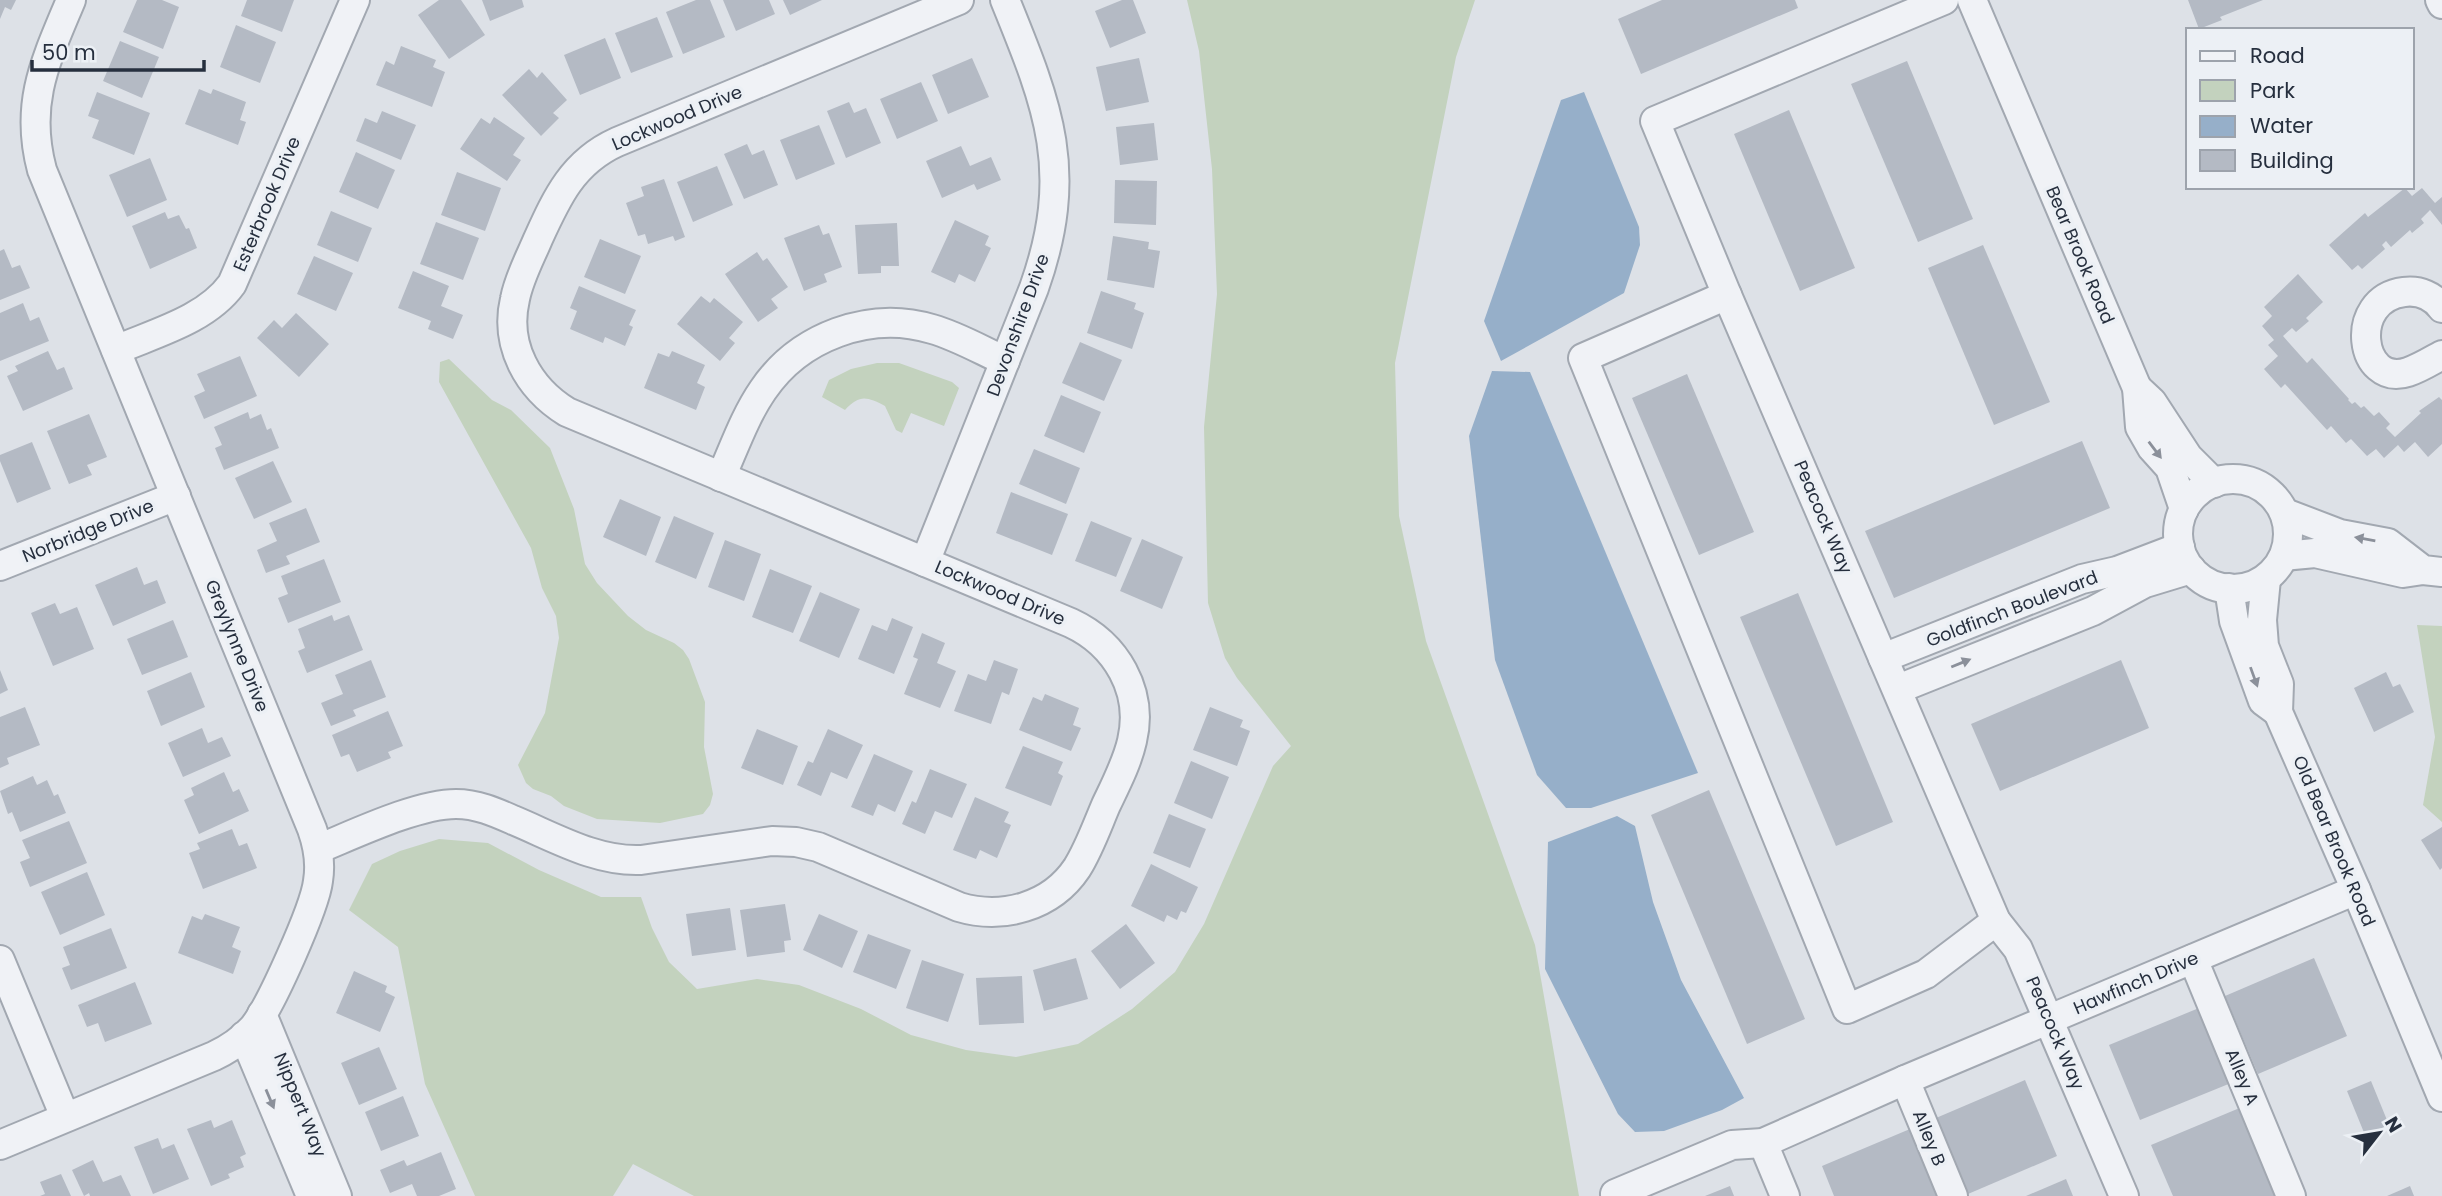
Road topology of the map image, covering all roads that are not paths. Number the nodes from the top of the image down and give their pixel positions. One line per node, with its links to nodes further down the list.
1 (71, 0): 9 (street, Greylynne Drive)
2 (355, 0): 9 (street, Esterbrook Drive)
3 (959, 0): 13 (street, Lockwood Drive)
4 (1005, 0): 11 (street, Devonshire Drive)
5 (1944, 0): 7 (street, Peacock Way)
6 (1972, 0): 12 (street, Bear Brook Road)
7 (1727, 295): 25 (street, Peacock Way); 30 (street)
8 (2442, 308): 10 (street)
9 (116, 350): 15 (street, Greylynne Drive)
10 (2442, 355)
11 (1005, 361): 13 (street); 20 (street, Devonshire Drive)
12 (2137, 388): 14 (street); 16 (street, Bear Brook Road, one-way to 16)
13 (721, 477): 20 (street, Lockwood Drive)
14 (2214, 483): 16 (street); 17 (street)
15 (176, 496): 21 (street, Norbridge Drive); 28 (street, Greylynne Drive)
16 (2184, 509): 19 (street, Bear Brook Road)
17 (2285, 513): 18 (street); 22 (street, one-way to 17)
18 (2284, 556): 22 (street); 23 (street)
19 (2186, 558): 24 (street); 25 (street, Goldfinch Boulevard); 26 (street, Goldfinch Boulevard, one-way to 19)
20 (925, 562): 28 (street, Lockwood Drive)
21 (0, 566)
22 (2433, 571)
23 (2266, 579): 24 (street); 27 (street, Old Bear Brook Road)
24 (2229, 588): 27 (street, one-way to 27)
25 (1883, 659): 26 (street, Peacock Way)
26 (1898, 689): 30 (street, Peacock Way)
27 (2278, 712): 29 (street, Old Bear Brook Road)
28 (318, 849): 33 (street, Greylynne Drive)
29 (2356, 890): 31 (street, Hawfinch Drive); 37 (street, Old Bear Brook Road)
30 (1996, 921): 34 (street, Peacock Way)
31 (2193, 959): 34 (street, Hawfinch Drive); 47 (street, Alley A)
32 (0, 960): 38 (street)
33 (262, 1014): 35 (street, Greylynne Drive); 42 (street, Nippert Way)
34 (2049, 1020): 36 (street, Hawfinch Drive); 46 (street, Peacock Way)
35 (244, 1036): 38 (street, Greylynne Drive); 41 (street, Nippert Way, one-way to 41)
36 (1905, 1080): 39 (street, Hawfinch Drive); 45 (street, Alley B)
37 (2442, 1097)
38 (65, 1117): 40 (street, Greylynne Drive)
39 (1763, 1143): 43 (street, Hawfinch Drive); 44 (street)
40 (0, 1145)
41 (311, 1196)
42 (337, 1196)
43 (1616, 1196)
44 (1785, 1196)
45 (1953, 1196)
46 (2124, 1196)
47 (2291, 1196)

